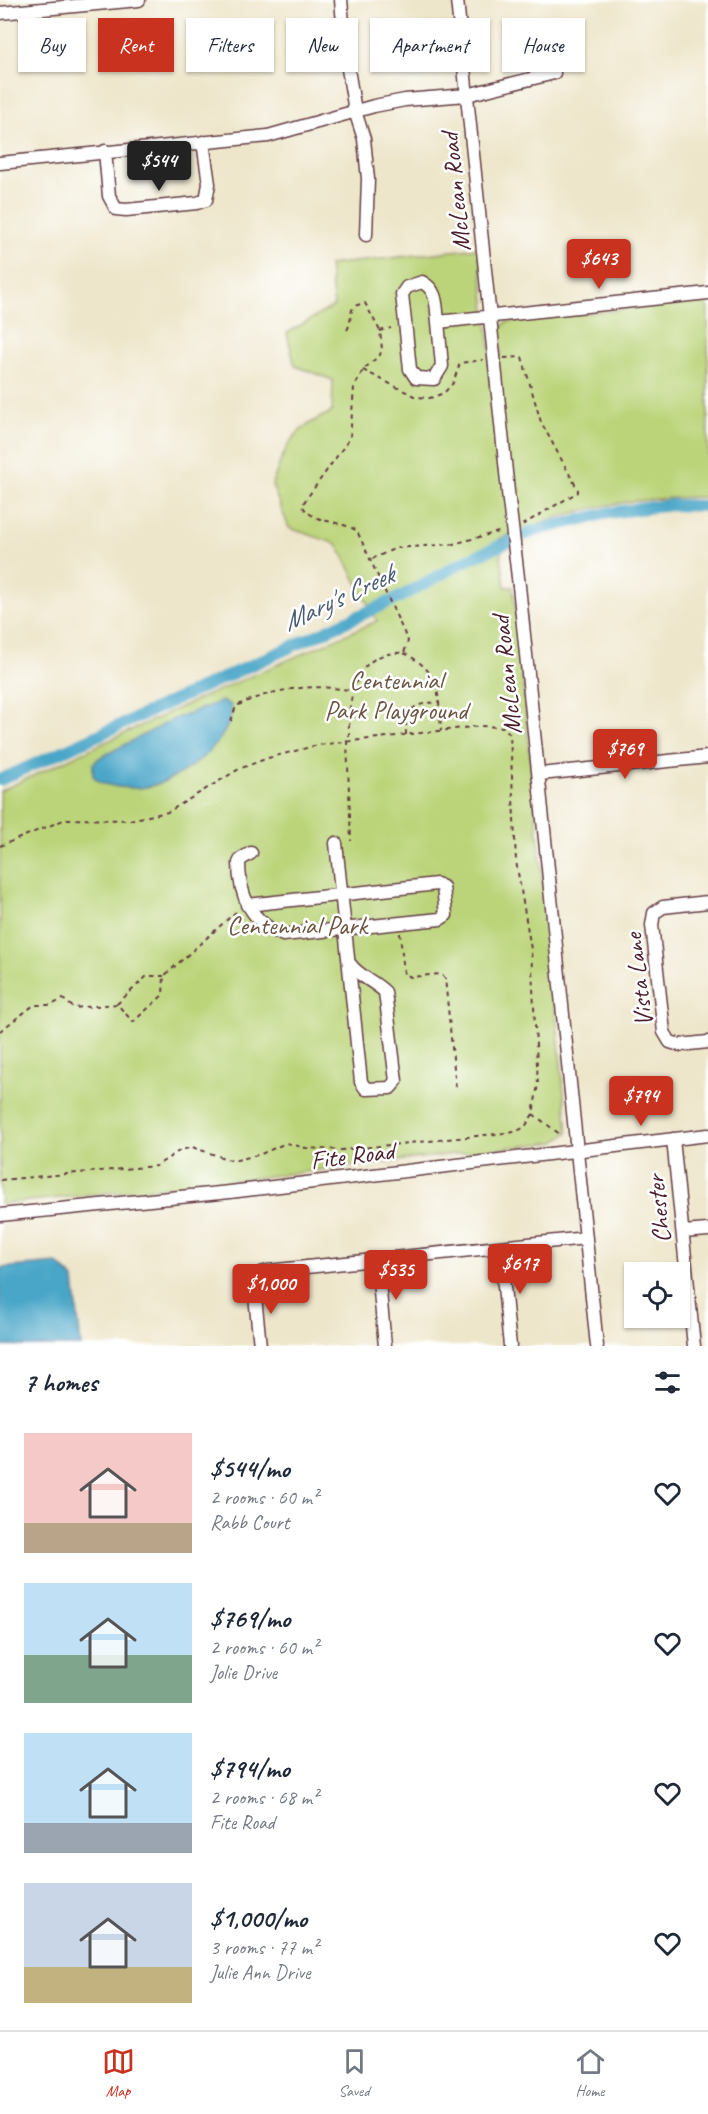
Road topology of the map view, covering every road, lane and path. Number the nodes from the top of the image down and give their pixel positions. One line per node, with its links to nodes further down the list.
1 (139, 0): 4 (street)
2 (342, 0): 7 (street)
3 (457, 0): 6 (street, McLean Road)
4 (0, 13)
5 (554, 73): 6 (street)
6 (467, 95): 7 (street); 13 (street, McLean Road)
7 (355, 111): 8 (street); 11 (street)
8 (203, 142): 9 (street); 9 (street)
9 (105, 151): 10 (street)
10 (0, 163)
11 (366, 235)
12 (708, 294): 13 (street)
13 (491, 315): 14 (street); 28 (street, McLean Road, bridge)
14 (438, 322): 14 (street)
15 (391, 328): 17 (path)
16 (347, 330): 17 (path)
17 (380, 330): 18 (path)
18 (405, 653): 19 (path); 20 (path)
19 (354, 691): 23 (path); 26 (path)
20 (439, 702): 22 (path); 25 (path)
21 (453, 711): 22 (path)
22 (439, 712): 24 (path)
23 (231, 721)
24 (441, 731)
25 (406, 735)
26 (347, 741): 29 (path); 31 (path)
27 (708, 757): 28 (street)
28 (540, 774): 48 (street, McLean Road)
29 (351, 841)
30 (336, 843): 33 (street)
31 (0, 846)
32 (251, 853): 35 (street)
33 (341, 894): 35 (street); 36 (street); 37 (street)
34 (708, 902): 42 (street, Vista Lane)
35 (247, 904): 37 (street); 39 (path)
36 (399, 924): 37 (street); 43 (path)
37 (345, 929): 38 (street)
38 (350, 964): 38 (street)
39 (164, 976): 40 (path); 40 (path)
40 (117, 1004): 41 (path)
41 (0, 1031)
42 (708, 1042)
43 (456, 1088)
44 (533, 1114): 45 (path)
45 (561, 1135)
46 (708, 1135): 47 (street, Fite Road)
47 (674, 1139): 48 (street, Fite Road); 51 (street, Chester)
48 (578, 1150): 49 (street, Fite Road); 52 (street, McLean Road)
49 (0, 1215)
50 (708, 1230): 51 (street)
51 (683, 1232): 59 (street, Chester)
52 (585, 1238): 53 (street); 58 (street, McLean Road)
53 (500, 1247): 54 (street); 57 (street)
54 (377, 1259): 55 (street); 56 (street)
55 (260, 1346)
56 (385, 1346)
57 (510, 1346)
58 (597, 1346)
59 (694, 1346)

